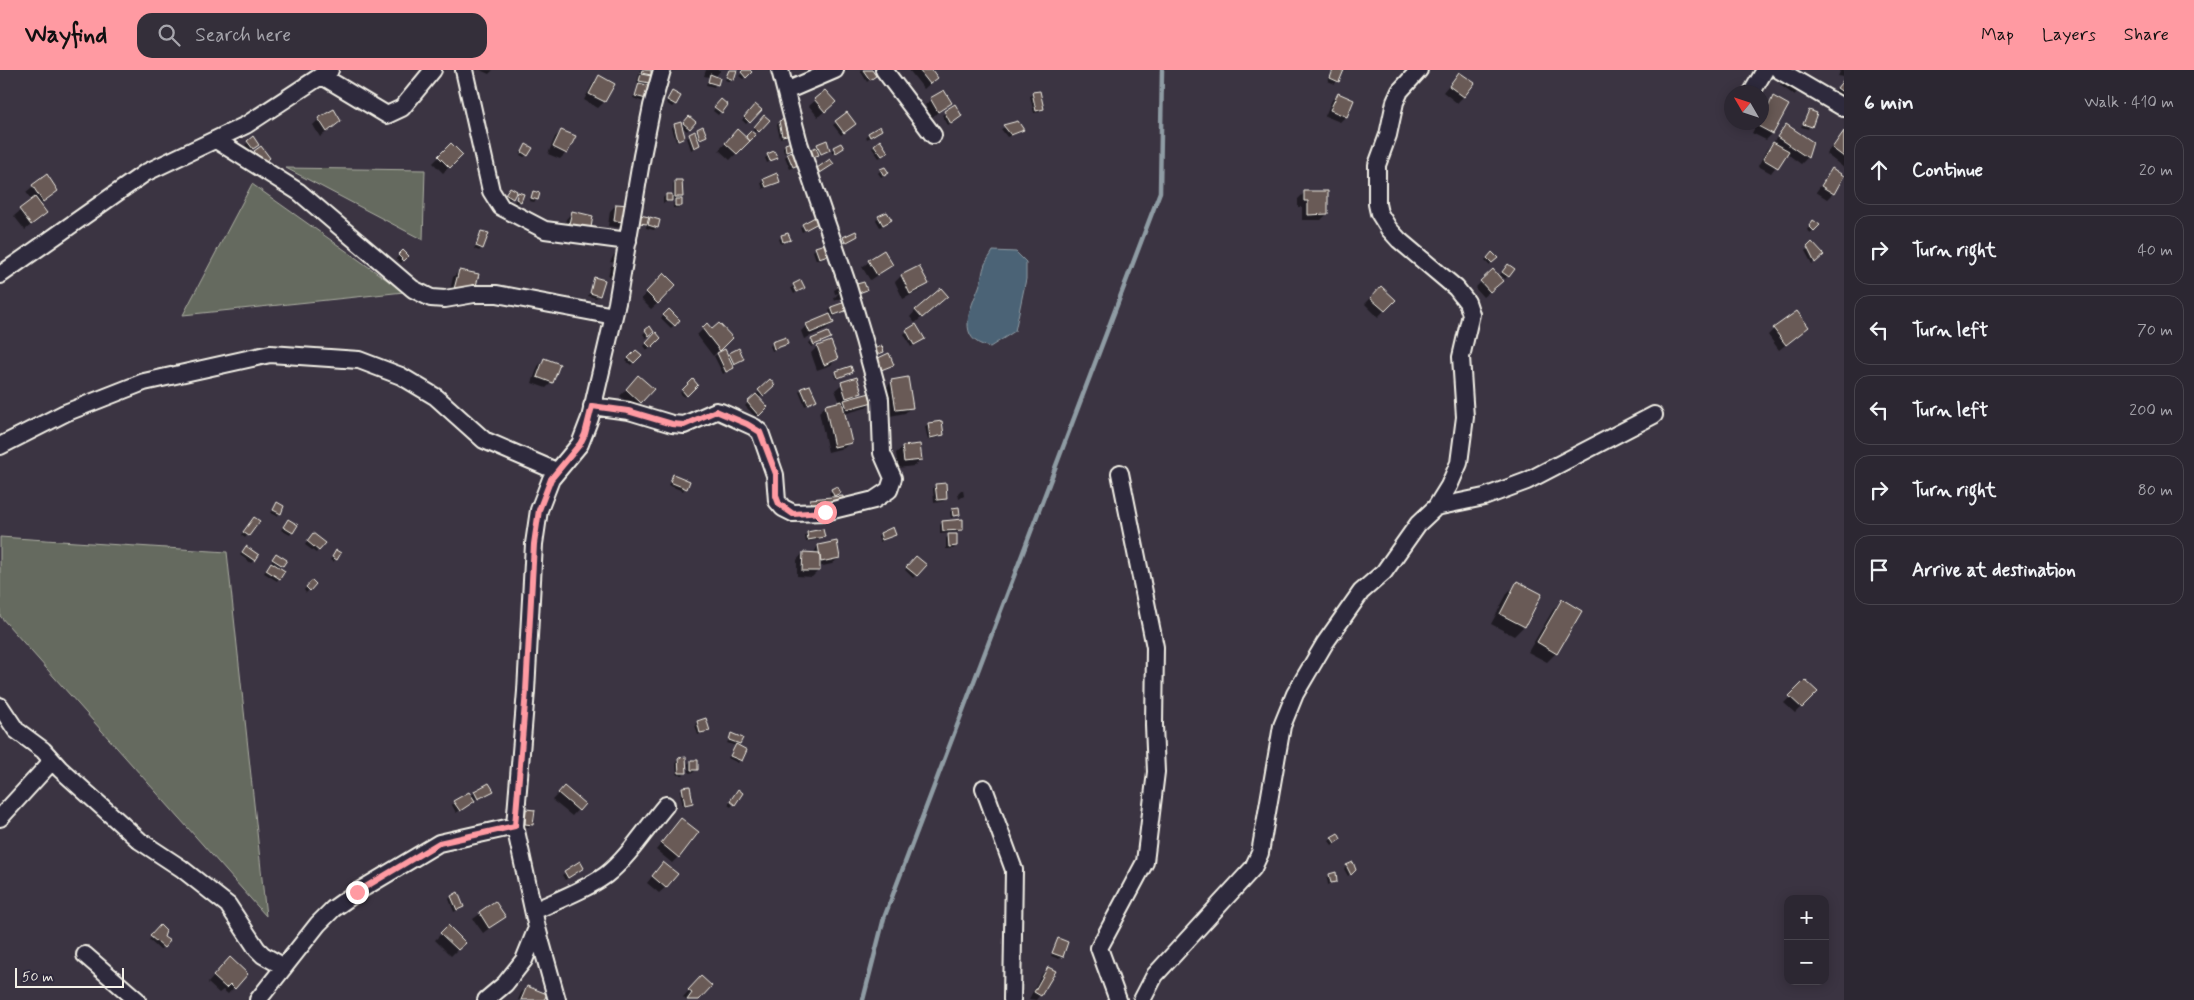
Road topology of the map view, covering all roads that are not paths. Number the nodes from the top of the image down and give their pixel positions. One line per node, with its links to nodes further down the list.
1 (433, 70): 10 (street)
2 (464, 70): 16 (street)
3 (662, 70): 16 (street)
4 (780, 70): 12 (street)
5 (835, 70): 12 (street)
6 (884, 70): 14 (street)
7 (1418, 70): 24 (street)
8 (1765, 70): 11 (street)
9 (1779, 70): 13 (street)
10 (326, 73): 15 (street)
11 (1756, 85)
12 (786, 91): 19 (street)
13 (1844, 108)
14 (933, 135)
15 (216, 140): 17 (street); 18 (street)
16 (628, 241): 18 (street)
17 (0, 275)
18 (614, 316): 19 (street)
19 (592, 406): 22 (street)
20 (1654, 415): 24 (street)
21 (0, 446): 22 (street)
22 (556, 471): 30 (street)
23 (1120, 473): 40 (street)
24 (1436, 506): 41 (street)
25 (0, 706): 26 (street)
26 (52, 761): 29 (street); 34 (street)
27 (984, 788): 39 (street)
28 (666, 804): 31 (street)
29 (0, 818)
30 (515, 826): 31 (street); 34 (street)
31 (534, 911): 32 (street)
32 (538, 928): 37 (street); 38 (street)
33 (85, 955): 35 (street)
34 (284, 967): 36 (street)
35 (137, 1000)
36 (258, 1000)
37 (486, 1000)
38 (557, 1000)
39 (1012, 1000)
40 (1118, 1000)
41 (1142, 1000)

